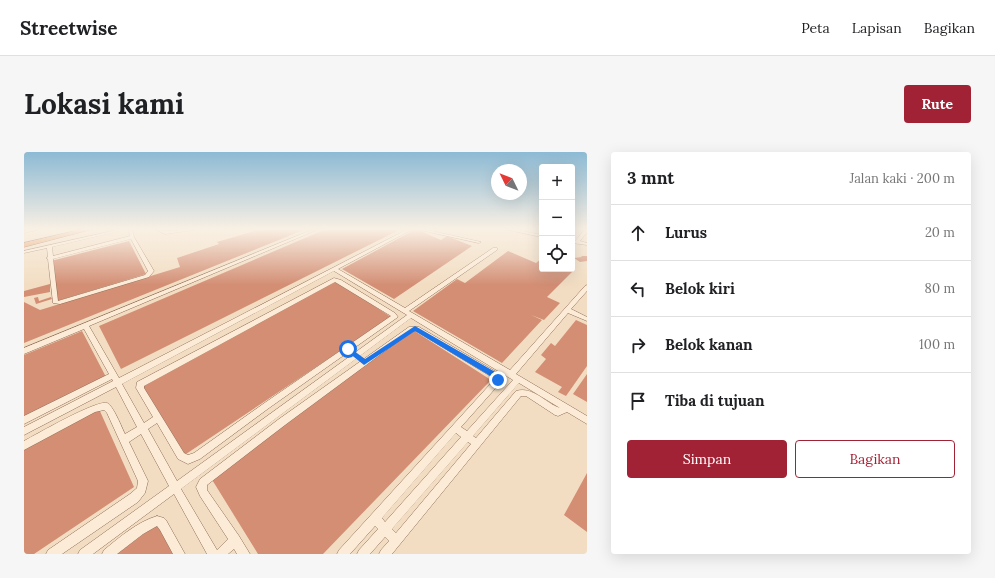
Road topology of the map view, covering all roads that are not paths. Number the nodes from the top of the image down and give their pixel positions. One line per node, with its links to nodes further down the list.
1 (42, 248): 8 (street)
2 (49, 248): 9 (street)
3 (89, 248): 9 (street)
4 (138, 248): 9 (street)
5 (272, 248): 19 (street)
6 (375, 248): 10 (street)
7 (495, 249): 17 (street)
8 (24, 252)
9 (49, 258)
10 (334, 269): 12 (street); 14 (street)
11 (587, 287): 16 (street)
12 (371, 291): 13 (street); 17 (street)
13 (365, 295): 15 (street); 23 (street)
14 (280, 298): 15 (street); 20 (street)
15 (289, 304): 21 (street)
16 (567, 310): 18 (street); 28 (street)
17 (408, 313): 22 (street); 26 (street)
18 (587, 319)
19 (86, 326): 24 (street); 29 (street)
20 (207, 336): 21 (street); 29 (street)
21 (215, 344): 35 (street)
22 (462, 345): 25 (street); 28 (street)
23 (348, 349): 26 (street); 31 (street)
24 (24, 351)
25 (456, 352): 27 (street); 40 (street)
26 (356, 355): 27 (street); 34 (street)
27 (364, 362): 38 (street)
28 (514, 376): 32 (street); 42 (street)
29 (116, 378): 30 (street); 33 (street); 39 (street)
30 (58, 403): 33 (street); 36 (street)
31 (266, 406): 34 (street); 35 (street)
32 (566, 408): 37 (street); 44 (street)
33 (61, 412): 41 (street)
34 (274, 414): 38 (street); 46 (street)
35 (158, 418): 39 (street)
36 (24, 420)
37 (587, 420)
38 (282, 422): 49 (street)
39 (144, 428): 43 (street); 46 (street)
40 (456, 428): 42 (street); 47 (street)
41 (24, 431)
42 (466, 436): 44 (street); 48 (street)
43 (124, 440): 45 (street); 51 (street)
44 (477, 444): 50 (street)
45 (24, 446)
46 (174, 488): 52 (street); 55 (street)
47 (375, 519): 48 (street); 58 (street)
48 (385, 528): 50 (street); 59 (street)
49 (235, 540): 56 (street); 57 (street)
50 (396, 541): 60 (street)
51 (52, 554)
52 (84, 554)
53 (108, 554): 54 (street)
54 (179, 554)
55 (213, 554)
56 (220, 554)
57 (244, 554)
58 (343, 554)
59 (363, 554)
60 (385, 554)

